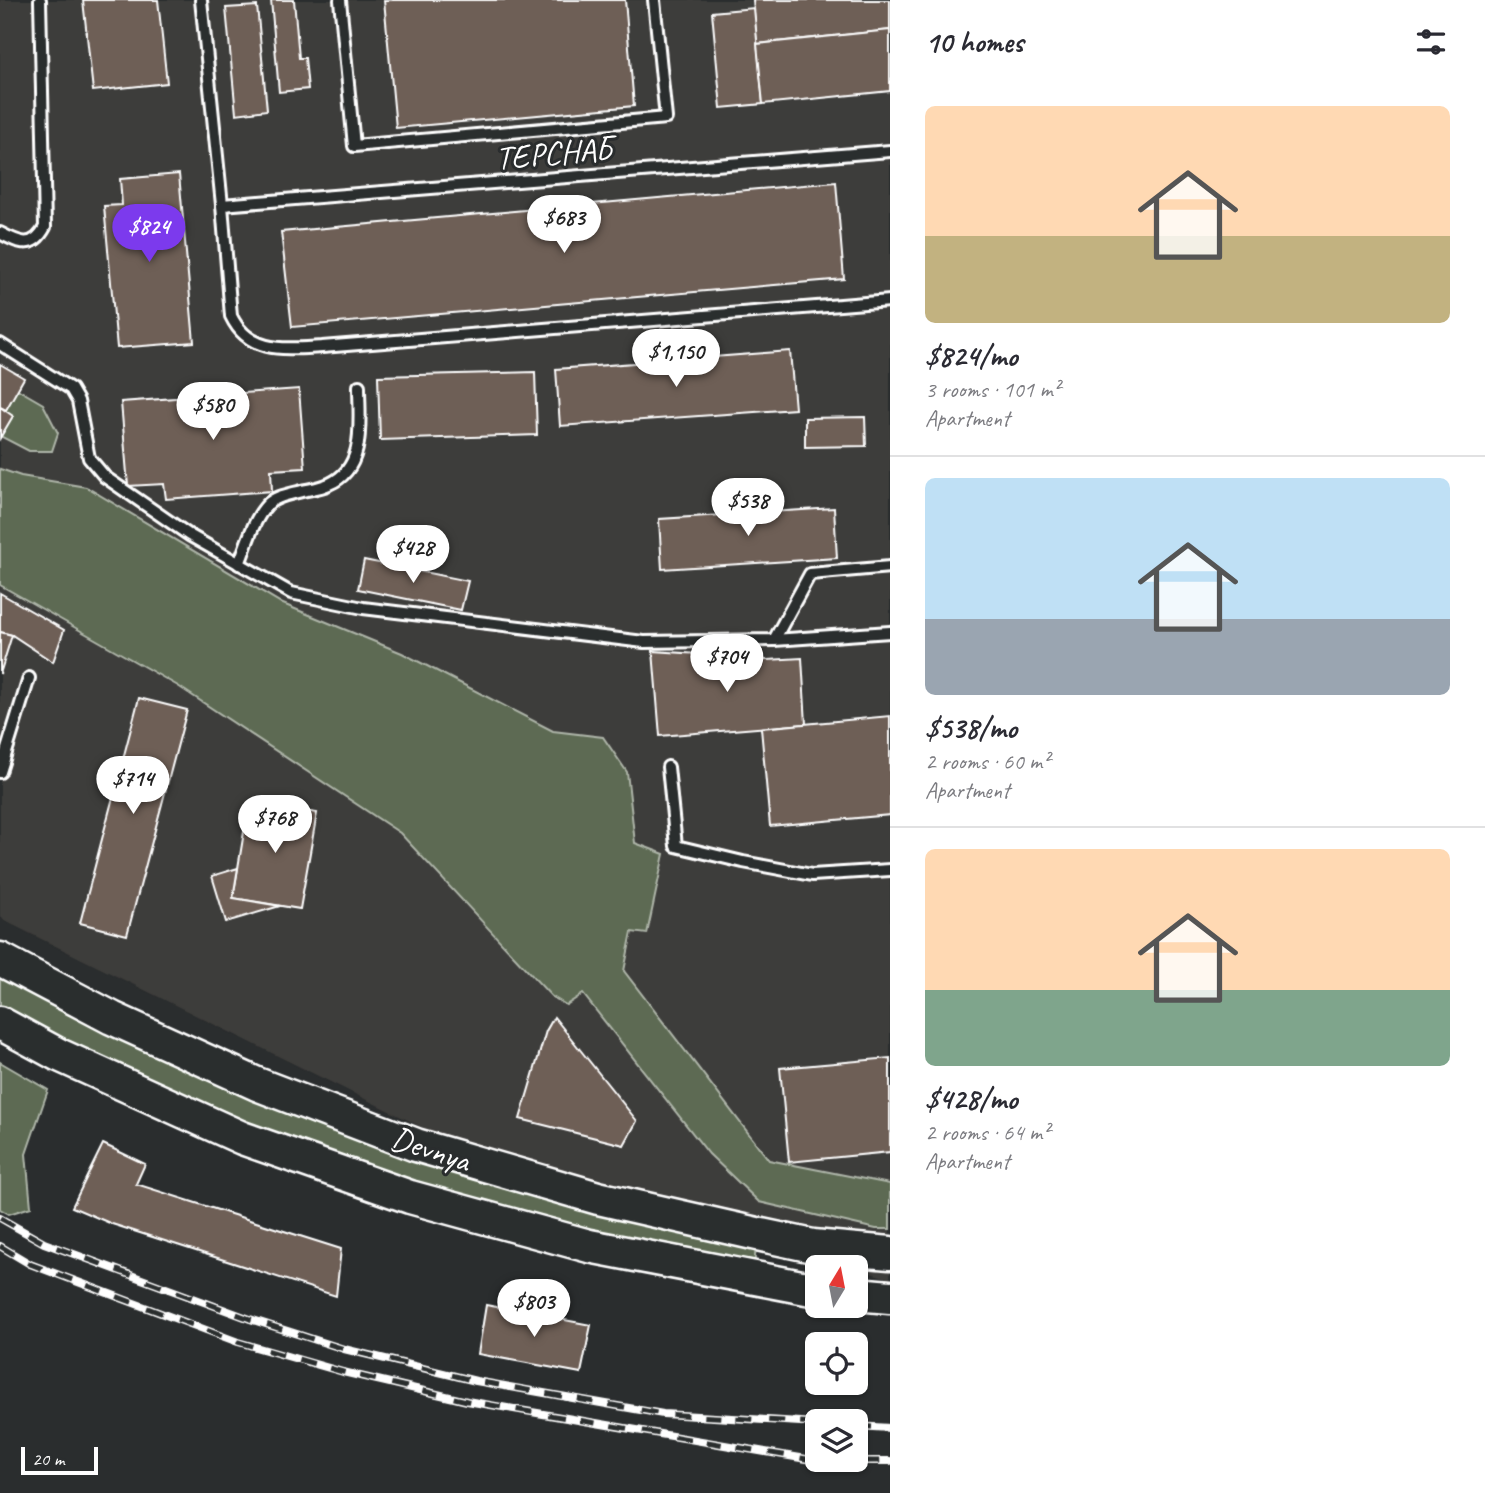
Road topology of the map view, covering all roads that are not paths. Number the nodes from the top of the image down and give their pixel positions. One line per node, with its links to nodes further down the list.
1 (40, 0): 7 (lane)
2 (201, 0): 6 (lane)
3 (340, 0): 4 (lane)
4 (654, 0)
5 (890, 151): 6 (lane, ТЕРСНАБ)
6 (222, 205): 8 (lane)
7 (0, 233)
8 (890, 301)
9 (0, 344): 11 (lane)
10 (359, 386): 11 (lane)
11 (239, 564): 14 (lane)
12 (890, 567): 14 (lane)
13 (890, 632): 14 (lane)
14 (774, 640)
15 (29, 678): 17 (lane)
16 (668, 767): 18 (lane)
17 (0, 772)
18 (890, 870)
19 (0, 959): 21 (main road, Devnya)
20 (0, 1023): 22 (main road, Devnya)
21 (890, 1253)
22 (805, 1288)
23 (868, 1295): 24 (main road)
24 (890, 1297)

